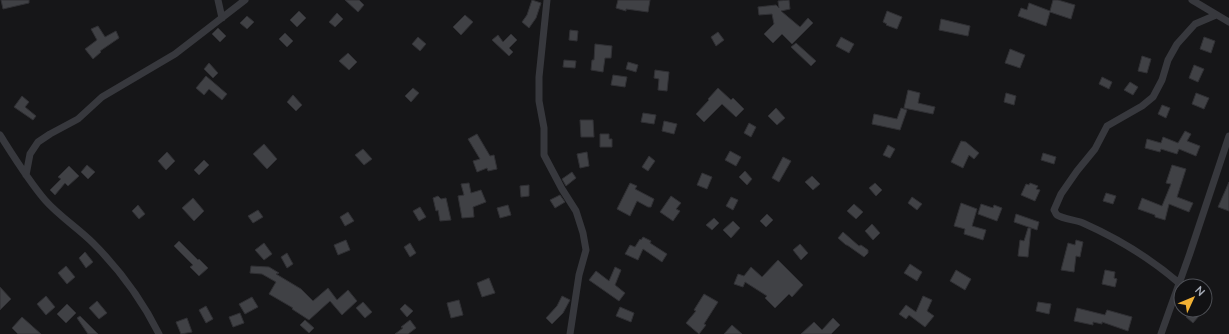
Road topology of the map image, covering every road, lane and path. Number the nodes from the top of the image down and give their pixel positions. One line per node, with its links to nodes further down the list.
1 (218, 0): 6 (street)
2 (245, 0): 6 (street)
3 (547, 0): 15 (street)
4 (1192, 0): 5 (street)
5 (1216, 14): 7 (street); 11 (street)
6 (222, 18): 10 (street)
7 (1229, 22)
8 (0, 135): 10 (street)
9 (1229, 136): 12 (street)
10 (26, 175): 14 (street)
11 (1173, 278)
12 (1181, 278)
13 (1173, 300): 16 (street)
14 (159, 334)
15 (570, 334)
16 (1161, 334)

